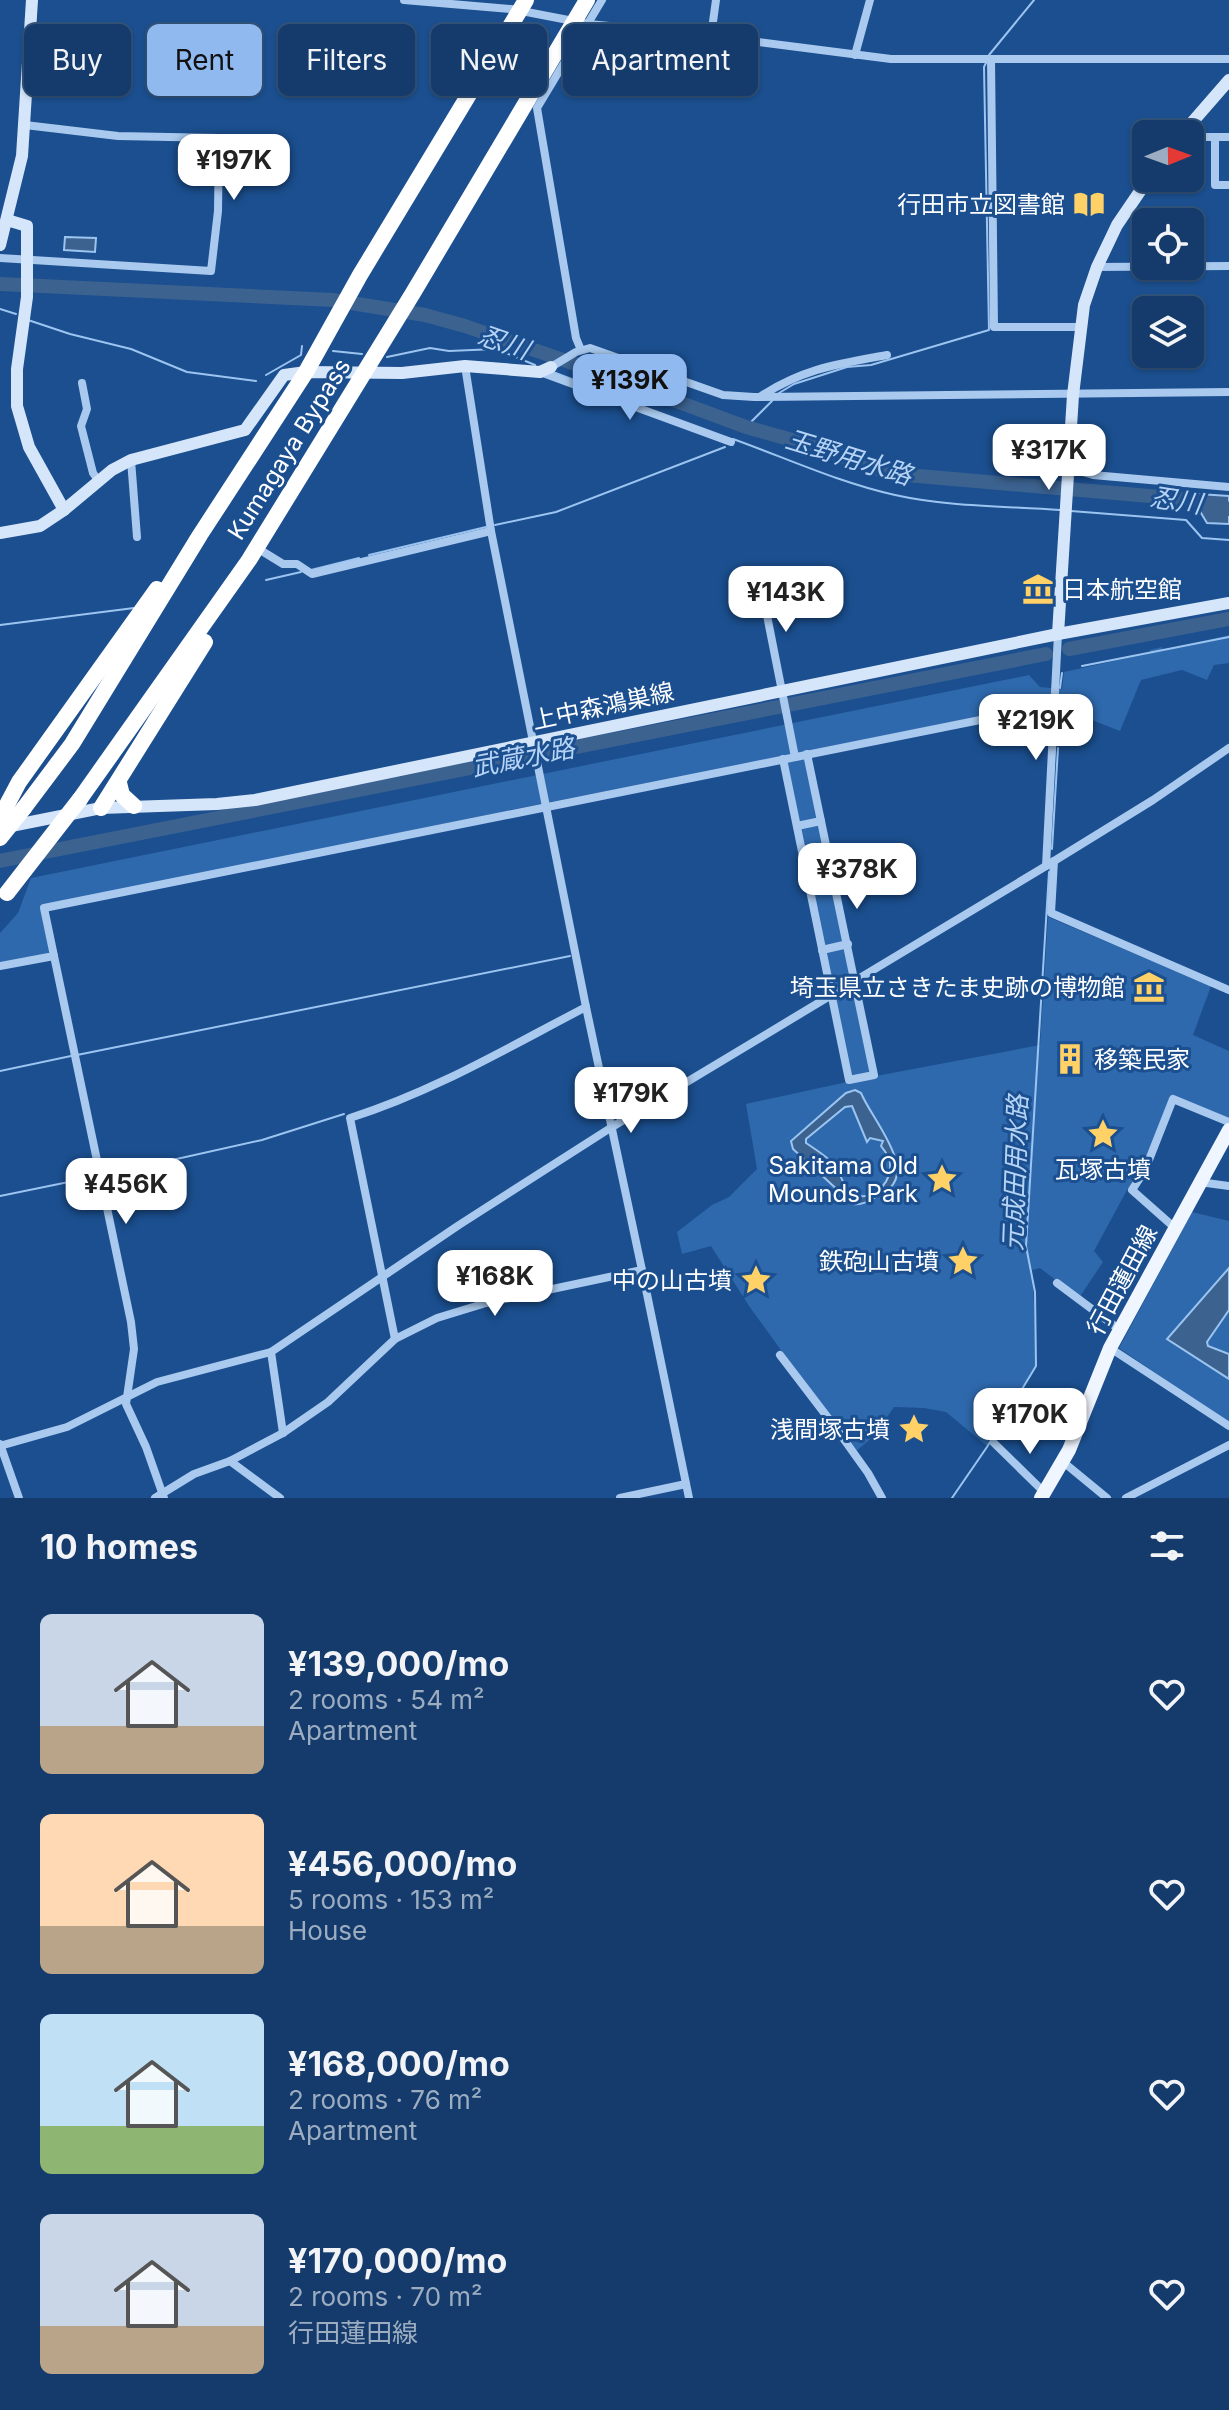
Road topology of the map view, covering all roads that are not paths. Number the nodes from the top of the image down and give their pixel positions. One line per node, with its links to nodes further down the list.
1 (32, 0): 18 (street)
2 (404, 0): 7 (street)
3 (587, 0): 9 (highway, Kumagaya Bypass)
4 (602, 0): 9 (street)
5 (716, 0): 11 (street)
6 (870, 0): 13 (street)
7 (421, 1): 8 (street)
8 (518, 5): 9 (street); 35 (highway, Kumagaya Bypass)
9 (581, 23): 10 (street); 31 (street); 36 (highway, Kumagaya Bypass)
10 (591, 24)
11 (713, 24)
12 (758, 42): 13 (street)
13 (855, 55): 14 (street)
14 (991, 59): 15 (street); 30 (street)
15 (1229, 59)
16 (1229, 80): 17 (street)
17 (1194, 120)
18 (25, 125): 24 (street); 27 (street)
19 (1204, 137): 20 (street)
20 (1215, 137): 21 (street); 22 (street)
21 (1229, 137)
22 (1229, 185)
23 (1139, 192): 29 (street)
24 (7, 220): 25 (street); 27 (street)
25 (0, 245)
26 (0, 258): 27 (street)
27 (26, 263): 46 (street)
28 (1229, 266): 29 (street)
29 (1097, 267): 30 (street)
30 (1081, 327): 39 (street)
31 (579, 351): 34 (street); 40 (street)
32 (887, 355): 40 (street)
33 (465, 366): 34 (street); 36 (street); 47 (street)
34 (545, 369): 41 (street)
35 (306, 372): 36 (street); 42 (street); 49 (highway, Kumagaya Bypass)
36 (363, 374): 51 (highway, Kumagaya Bypass)
37 (82, 383): 44 (street)
38 (1229, 392): 39 (street)
39 (1073, 395): 40 (street); 43 (street)
40 (761, 397)
41 (731, 442)
42 (131, 460): 44 (street); 50 (street)
43 (1069, 470): 45 (street); 54 (street)
44 (98, 480): 46 (street)
45 (1229, 487)
46 (64, 510): 48 (street)
47 (491, 531): 51 (street); 57 (street)
48 (0, 533)
49 (200, 535): 66 (highway); 70 (highway, Kumagaya Bypass, bridge)
50 (137, 537)
51 (253, 554): 62 (highway); 72 (highway, Kumagaya Bypass, bridge)
52 (759, 575): 55 (street)
53 (1229, 603): 54 (street, 上中森鴻巣線)
54 (1058, 639): 55 (street, 上中森鴻巣線); 56 (street)
55 (782, 696): 57 (street, 上中森鴻巣線); 60 (street)
56 (1055, 705): 59 (street); 71 (street)
57 (533, 746): 63 (street, 上中森鴻巣線); 64 (street)
58 (1229, 748): 71 (street)
59 (807, 754): 60 (street); 67 (street)
60 (795, 757): 61 (street)
61 (783, 759): 64 (street); 68 (street)
62 (119, 783): 63 (highway); 65 (highway)
63 (134, 806): 65 (street, 上中森鴻巣線)
64 (546, 807): 75 (street); 80 (street)
65 (101, 808): 69 (street, 上中森鴻巣線)
66 (0, 818)
67 (821, 821): 68 (street); 73 (street)
68 (797, 826): 74 (street)
69 (0, 828)
70 (0, 838)
71 (1050, 863): 77 (street); 78 (street)
72 (3, 897)
73 (848, 944): 74 (street); 77 (street)
74 (822, 950): 79 (street)
75 (54, 956): 76 (street); 94 (street)
76 (0, 966)
77 (855, 981): 79 (street); 79 (street)
78 (1229, 990)
79 (831, 996): 81 (street)
80 (586, 1007): 81 (street); 87 (street)
81 (612, 1127): 86 (street); 87 (street)
82 (1228, 1130): 83 (main road, 行田蓮田線); 85 (street)
83 (1199, 1182): 84 (street); 85 (main road, 行田蓮田線)
84 (1229, 1186)
85 (1175, 1228): 89 (main road, 行田蓮田線)
86 (642, 1270): 90 (street); 102 (street)
87 (383, 1276): 90 (street); 92 (street)
88 (1057, 1283): 89 (street)
89 (1120, 1330): 91 (main road, 行田蓮田線)
90 (395, 1339): 96 (street)
91 (1110, 1348): 95 (street); 101 (main road, 行田蓮田線)
92 (271, 1352): 94 (street); 96 (street)
93 (780, 1355): 109 (street)
94 (126, 1396): 98 (street); 104 (street)
95 (1229, 1426)
96 (283, 1433): 100 (street)
97 (994, 1443): 103 (street)
98 (0, 1445): 105 (street)
99 (1229, 1445): 111 (street)
100 (230, 1461): 104 (street); 106 (street)
101 (1062, 1461): 103 (main road, 行田蓮田線); 110 (street)
102 (686, 1484): 107 (street); 108 (street)
103 (1043, 1495)
104 (160, 1497)
105 (19, 1498)
106 (280, 1498)
107 (620, 1498)
108 (689, 1498)
109 (882, 1498)
110 (1107, 1498)
111 (1126, 1498)

